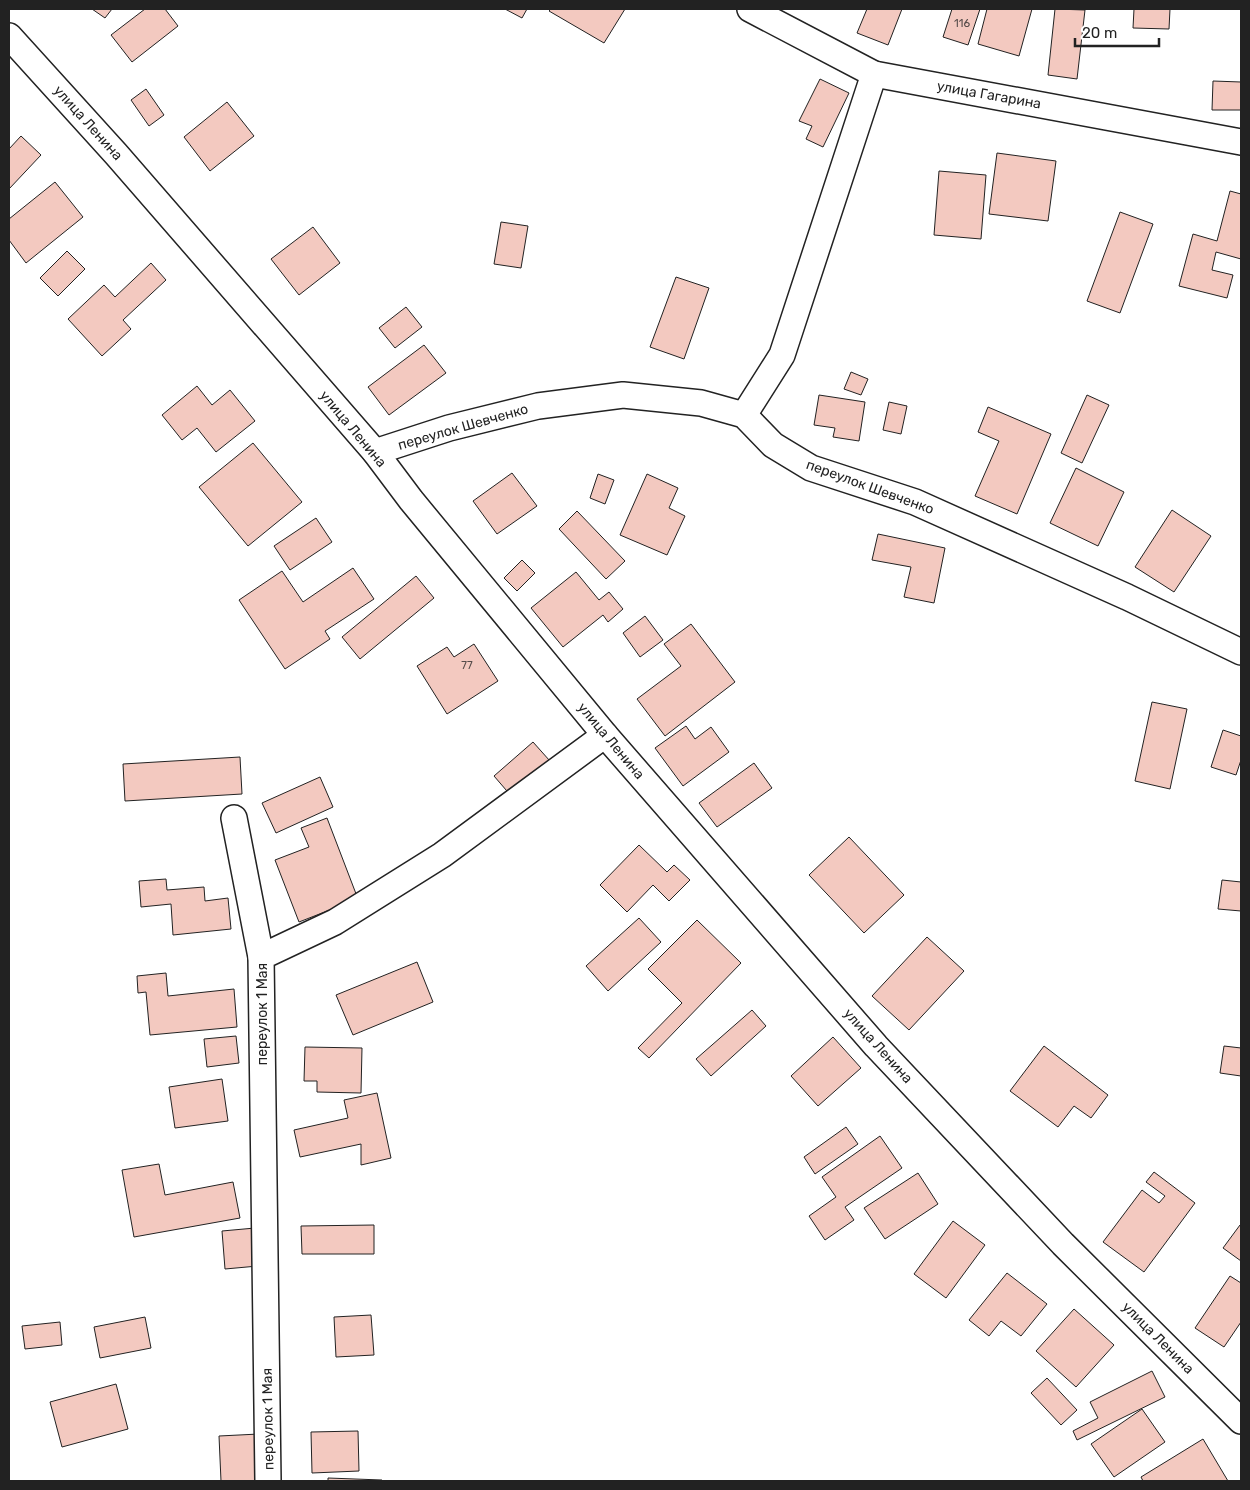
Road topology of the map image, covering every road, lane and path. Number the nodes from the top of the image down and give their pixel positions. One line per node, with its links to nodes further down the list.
1 (750, 9): 3 (street, улица Гагарина)
2 (9, 36): 6 (street, улица Ленина)
3 (874, 74): 4 (street, улица Гагарина); 5 (street)
4 (1241, 142)
5 (744, 415): 6 (street, переулок Шевченко); 7 (street, переулок Шевченко)
6 (375, 452): 8 (street, улица Ленина)
7 (1241, 652)
8 (604, 735): 10 (street, переулок 1 Мая); 11 (street, улица Ленина)
9 (234, 818): 10 (street)
10 (261, 957): 12 (street, переулок 1 Мая)
11 (1239, 1413)
12 (268, 1481)

